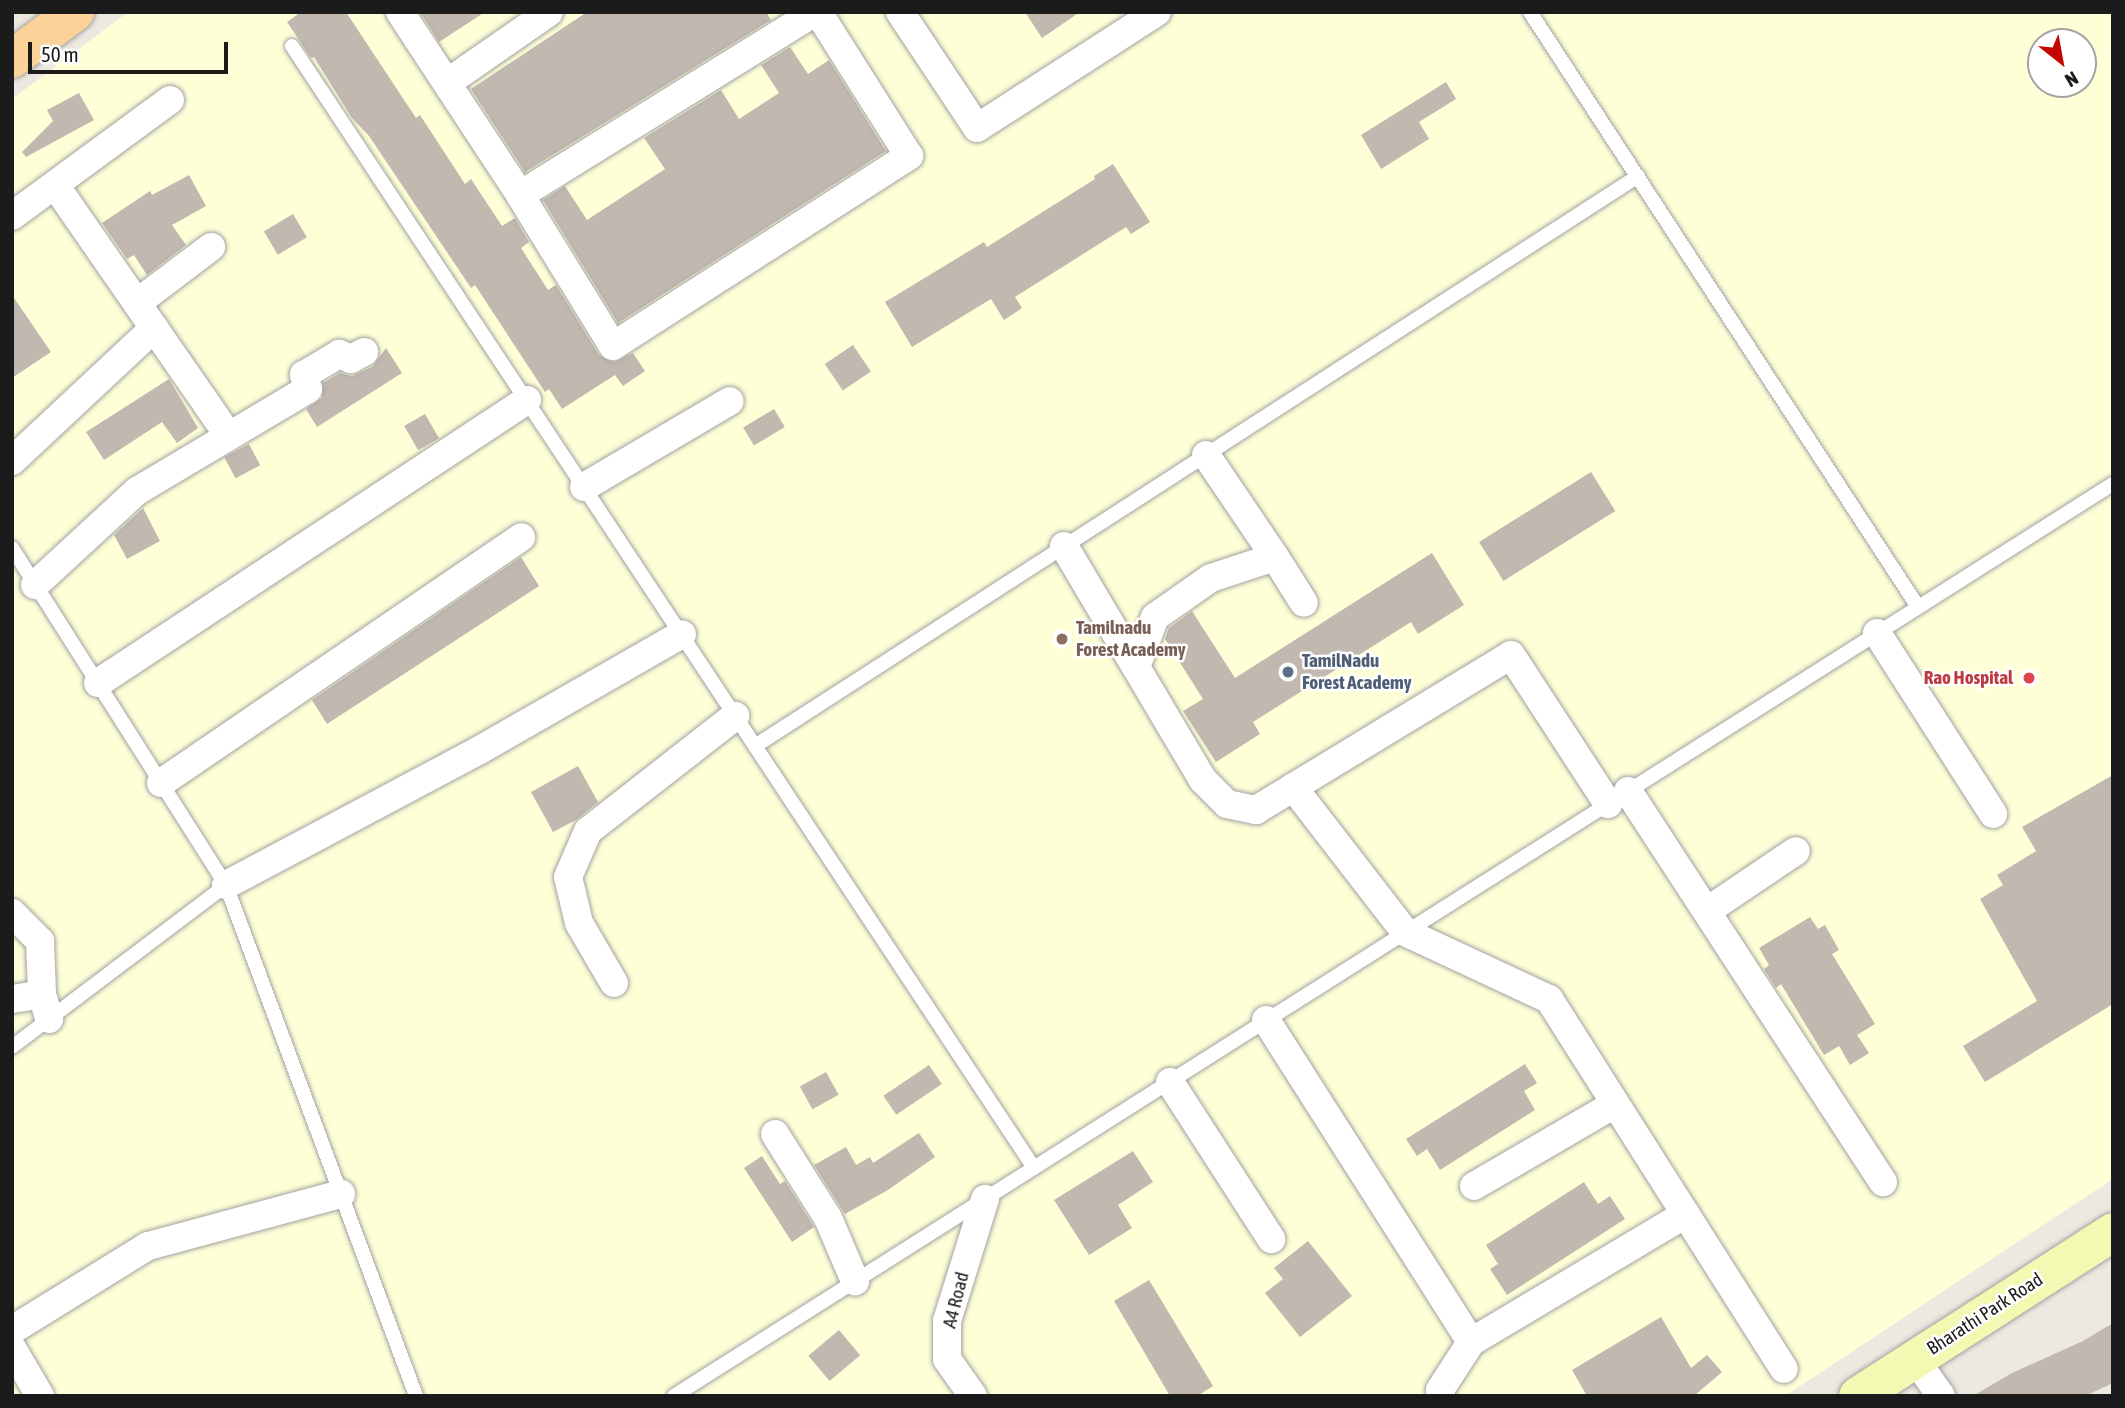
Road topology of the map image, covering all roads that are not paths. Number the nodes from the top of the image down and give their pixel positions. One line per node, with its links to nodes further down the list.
1 (75, 12): 9 (main road)
2 (400, 12): 10 (street)
3 (549, 12): 10 (street)
4 (817, 12): 14 (street); 14 (street)
5 (900, 12): 6 (street)
6 (1157, 12)
7 (1530, 12): 12 (lane)
8 (292, 46): 20 (lane)
9 (12, 60)
10 (447, 83): 14 (street)
11 (170, 100): 13 (street)
12 (1638, 176): 23 (lane); 33 (lane)
13 (55, 185): 15 (street); 17 (street)
14 (520, 195)
15 (12, 216)
16 (211, 247): 17 (street)
17 (137, 303): 18 (street)
18 (154, 328): 22 (street); 24 (street)
19 (364, 352): 22 (street)
20 (527, 400): 26 (lane); 37 (street)
21 (730, 401): 26 (street)
22 (229, 436): 31 (street)
23 (1206, 455): 28 (lane); 30 (street)
24 (12, 461)
25 (2113, 484): 33 (lane)
26 (584, 487): 35 (lane)
27 (521, 537): 40 (street)
28 (1064, 546): 36 (street); 39 (lane)
29 (13, 550): 31 (lane)
30 (1275, 557): 32 (street); 36 (street)
31 (35, 585): 37 (lane)
32 (1304, 603)
33 (1918, 607): 34 (lane)
34 (1877, 633): 42 (lane); 43 (street)
35 (681, 634): 38 (lane); 45 (street)
36 (1136, 667): 41 (street)
37 (98, 683): 40 (lane)
38 (735, 716): 39 (lane); 49 (street)
39 (755, 746): 57 (lane)
40 (161, 783): 45 (lane)
41 (1293, 787): 42 (street); 48 (street)
42 (1618, 798): 46 (street); 48 (lane)
43 (1993, 814)
44 (1796, 851): 46 (street)
45 (226, 885): 51 (lane); 60 (lane)
46 (1707, 911): 58 (street)
47 (12, 913): 51 (street)
48 (1405, 933): 52 (lane); 55 (street)
49 (614, 983)
50 (12, 999): 51 (street)
51 (45, 1006): 53 (lane)
52 (1266, 1020): 54 (lane); 67 (street)
53 (12, 1048)
54 (1170, 1082): 57 (lane); 64 (street)
55 (1615, 1104): 59 (street); 62 (street)
56 (775, 1134): 65 (street)
57 (1034, 1168): 61 (lane)
58 (1883, 1182)
59 (1474, 1186)
60 (341, 1194): 66 (street); 72 (lane)
61 (985, 1199): 65 (lane); 74 (street, A4 Road)
62 (1686, 1214): 67 (street); 70 (street)
63 (2113, 1232): 69 (main road, Bharathi Park Road)
64 (1271, 1239)
65 (855, 1281): 73 (lane)
66 (12, 1330)
67 (1471, 1342): 75 (street)
68 (12, 1348): 71 (street)
69 (1915, 1359): 76 (main road, Bharathi Park Road); 77 (street)
70 (1784, 1369)
71 (40, 1396)
72 (416, 1396)
73 (674, 1396)
74 (974, 1396)
75 (1441, 1396)
76 (1858, 1396)
77 (1941, 1396)

